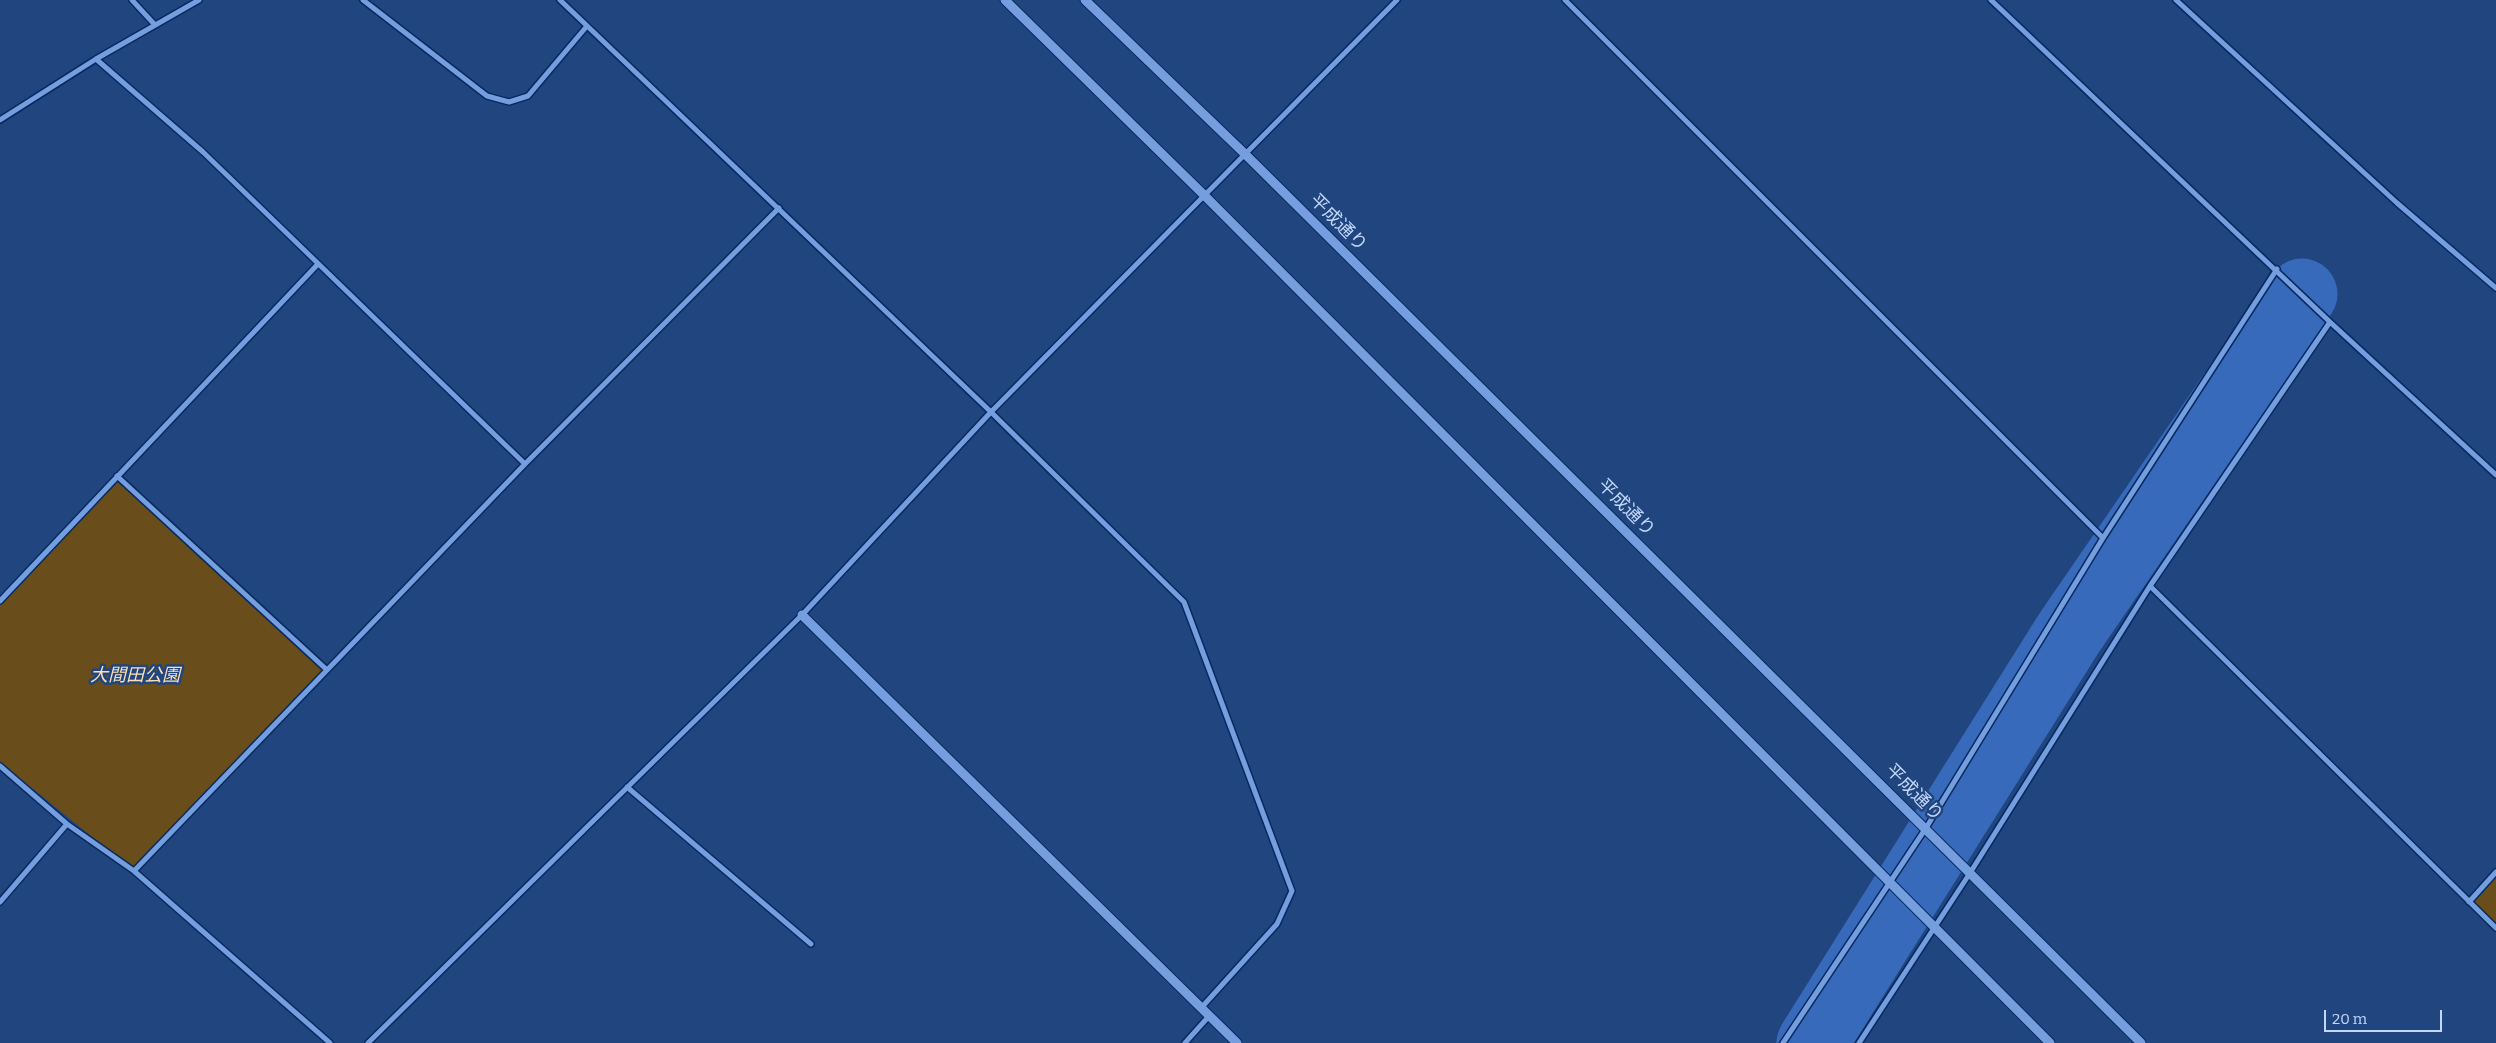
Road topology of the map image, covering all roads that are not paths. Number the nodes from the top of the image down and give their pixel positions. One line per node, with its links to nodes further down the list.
1 (132, 0): 11 (street)
2 (199, 0): 11 (street)
3 (364, 0): 12 (street)
4 (560, 0): 12 (street)
5 (1005, 0): 16 (street)
6 (1085, 0): 15 (street, 平成通り)
7 (1397, 0): 15 (street)
8 (1565, 0): 26 (street)
9 (1991, 0): 19 (street)
10 (2176, 0): 20 (street)
11 (155, 25): 13 (street)
12 (587, 26): 17 (street)
13 (96, 59): 14 (street); 18 (street)
14 (0, 120)
15 (1245, 154): 16 (street); 34 (street, 平成通り)
16 (1204, 195): 22 (street); 38 (street)
17 (779, 208): 22 (street); 23 (street)
18 (318, 264): 23 (street); 25 (street)
19 (2277, 269): 21 (street); 26 (street)
20 (2496, 288)
21 (2330, 322): 24 (street); 27 (street)
22 (992, 412): 29 (street); 44 (street)
23 (525, 464): 30 (street)
24 (2496, 475)
25 (116, 476): 28 (street); 30 (street)
26 (2103, 538): 34 (street)
27 (2150, 586): 37 (street); 40 (street)
28 (0, 601)
29 (802, 615): 32 (street); 44 (street)
30 (327, 670): 35 (street)
31 (0, 766): 33 (street)
32 (626, 787): 43 (street); 47 (street)
33 (67, 824): 35 (street); 39 (street)
34 (1926, 828): 37 (street, 平成通り); 38 (street)
35 (134, 871): 46 (street)
36 (2496, 872): 40 (street)
37 (1970, 874): 41 (street); 53 (street, 平成通り)
38 (1888, 882): 41 (street); 50 (street)
39 (0, 902)
40 (2469, 902): 42 (street)
41 (1932, 928): 51 (street); 52 (street)
42 (2496, 928)
43 (811, 944)
44 (1202, 1007): 45 (street)
45 (1210, 1015): 48 (street); 49 (street)
46 (330, 1043)
47 (368, 1043)
48 (1185, 1043)
49 (1237, 1043)
50 (1783, 1043)
51 (1859, 1043)
52 (2050, 1043)
53 (2141, 1043)

